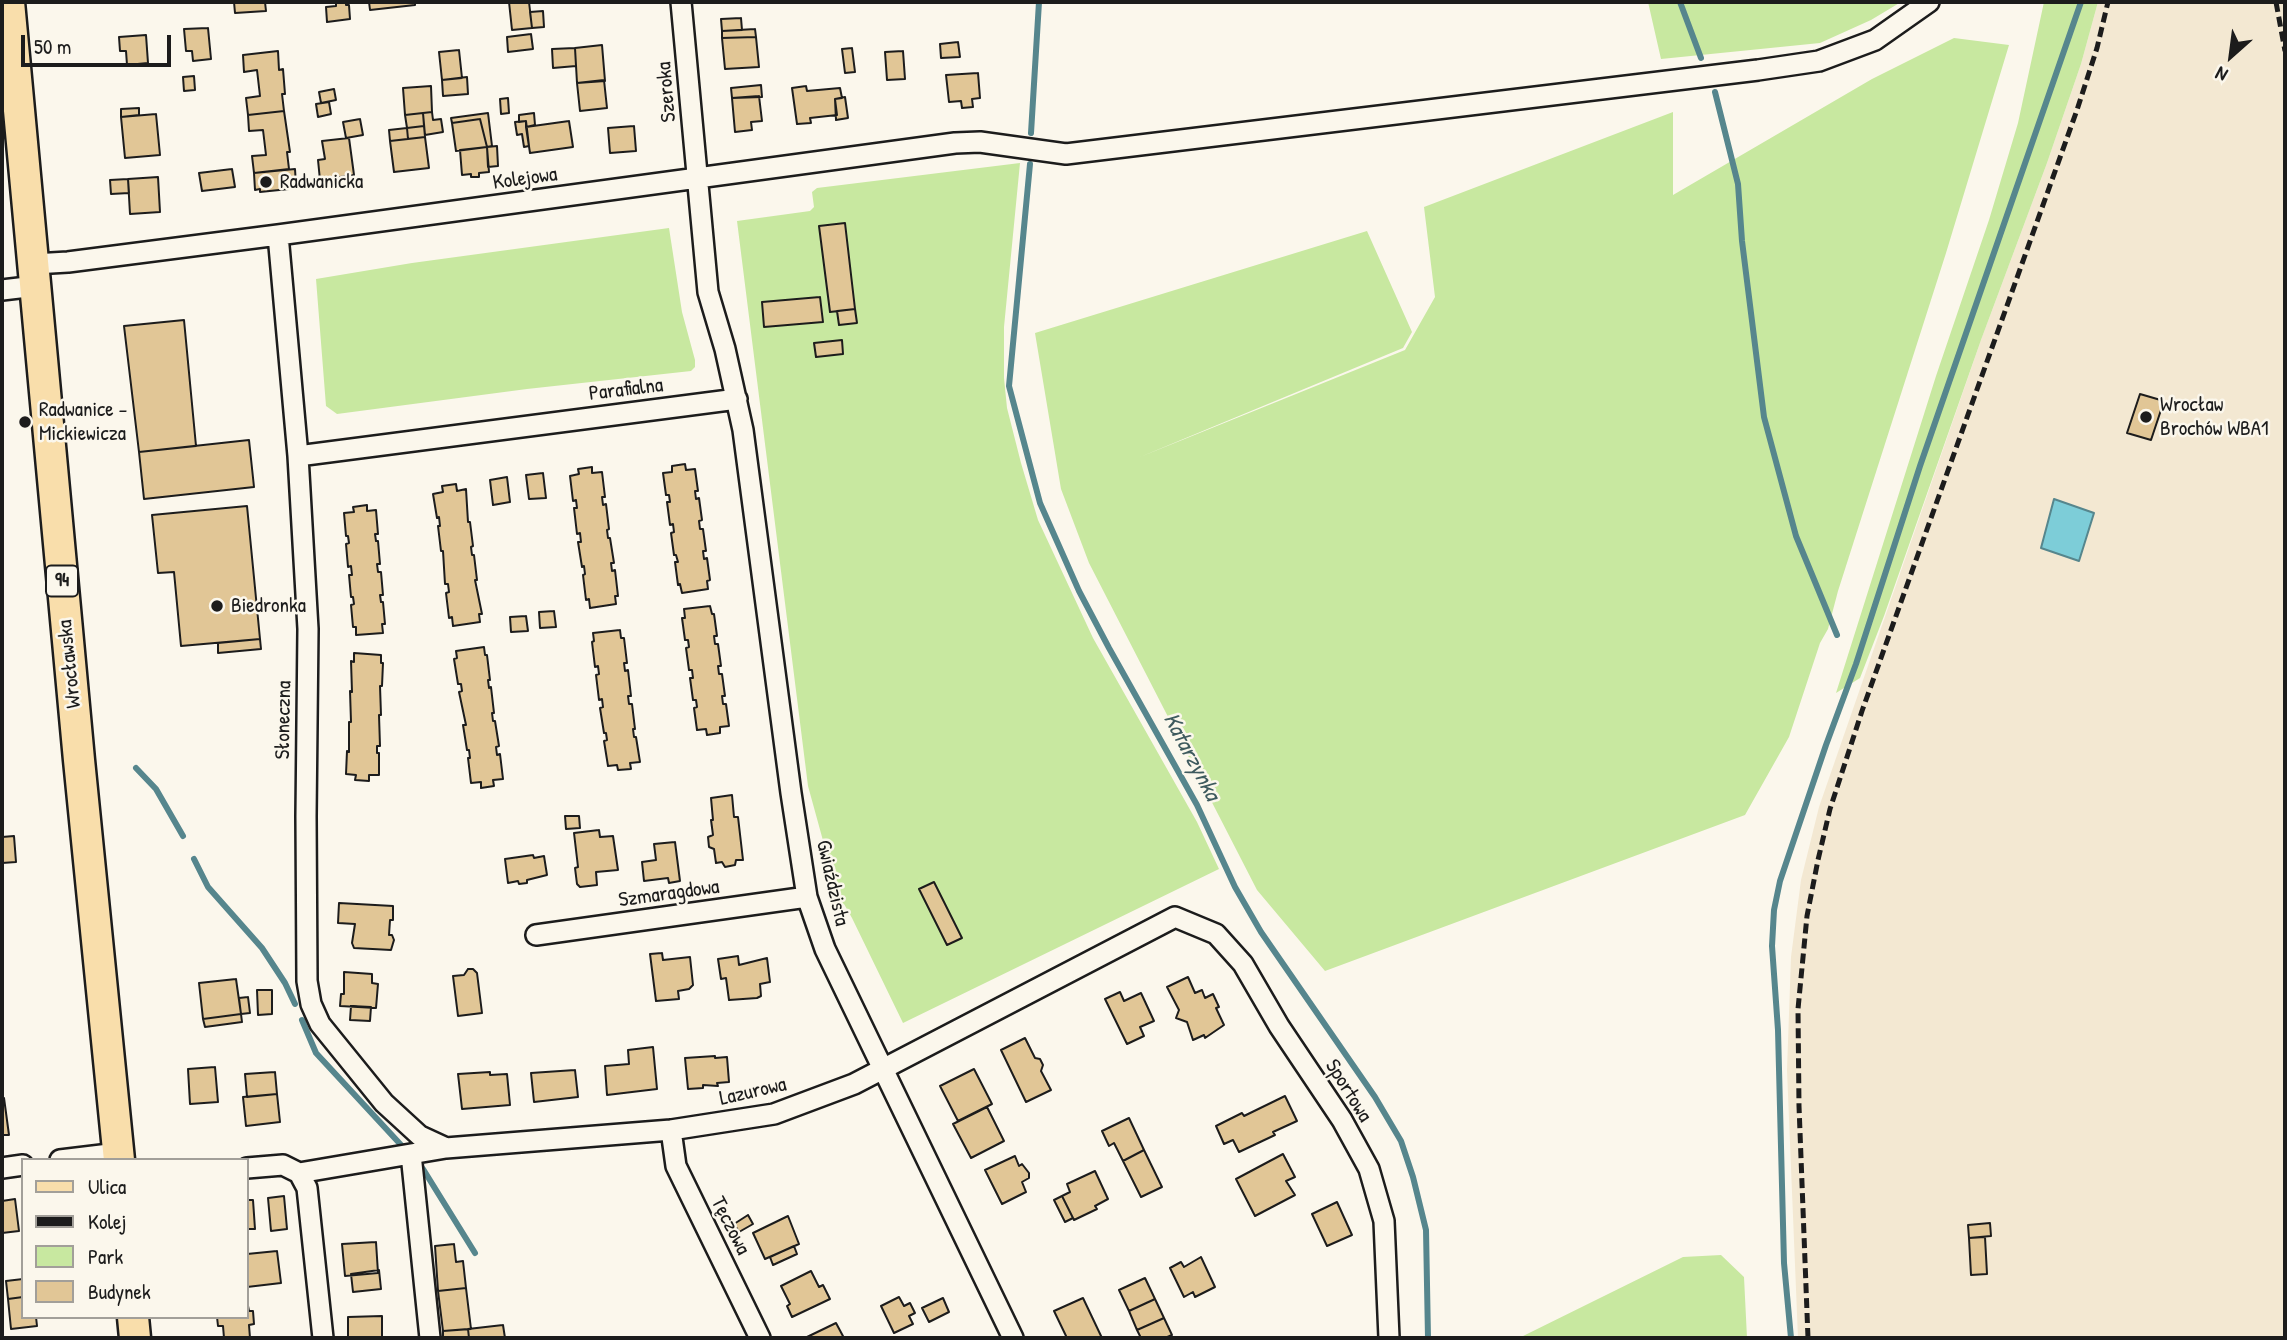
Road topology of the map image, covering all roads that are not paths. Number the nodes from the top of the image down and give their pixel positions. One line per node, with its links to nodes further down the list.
1 (9, 2): 6 (main road, Wrocławska / 94)
2 (681, 2): 4 (street, Szeroka)
3 (1929, 2): 4 (street, Kolejowa)
4 (697, 179): 5 (street, Kolejowa); 8 (street)
5 (278, 235): 6 (street, Kolejowa); 9 (street, Słoneczna)
6 (35, 275): 7 (street, Kolejowa); 17 (main road, Wrocławska / 94)
7 (2, 290)
8 (737, 399): 9 (street, Parafialna); 10 (street, Gwiaździsta)
9 (298, 456): 15 (street, Słoneczna)
10 (807, 897): 12 (street, Szmaragdowa); 13 (street, Gwiaździsta)
11 (1175, 916): 13 (street, Lazurowa); 29 (street, Sportowa)
12 (536, 936)
13 (882, 1068): 14 (street, Lazurowa); 28 (street, Gwiaździsta)
14 (671, 1130): 15 (street, Lazurowa); 27 (street, Tęczowa)
15 (446, 1148): 16 (street, Lazurowa)
16 (411, 1154): 22 (street, Lazurowa); 26 (street)
17 (118, 1156): 18 (street)
18 (89, 1158)
19 (21, 1165): 20 (street)
20 (2, 1168)
21 (248, 1168): 22 (street)
22 (299, 1173): 25 (street)
23 (133, 1319): 24 (main road)
24 (135, 1338)
25 (323, 1338)
26 (430, 1338)
27 (760, 1338)
28 (1013, 1338)
29 (1389, 1338)

